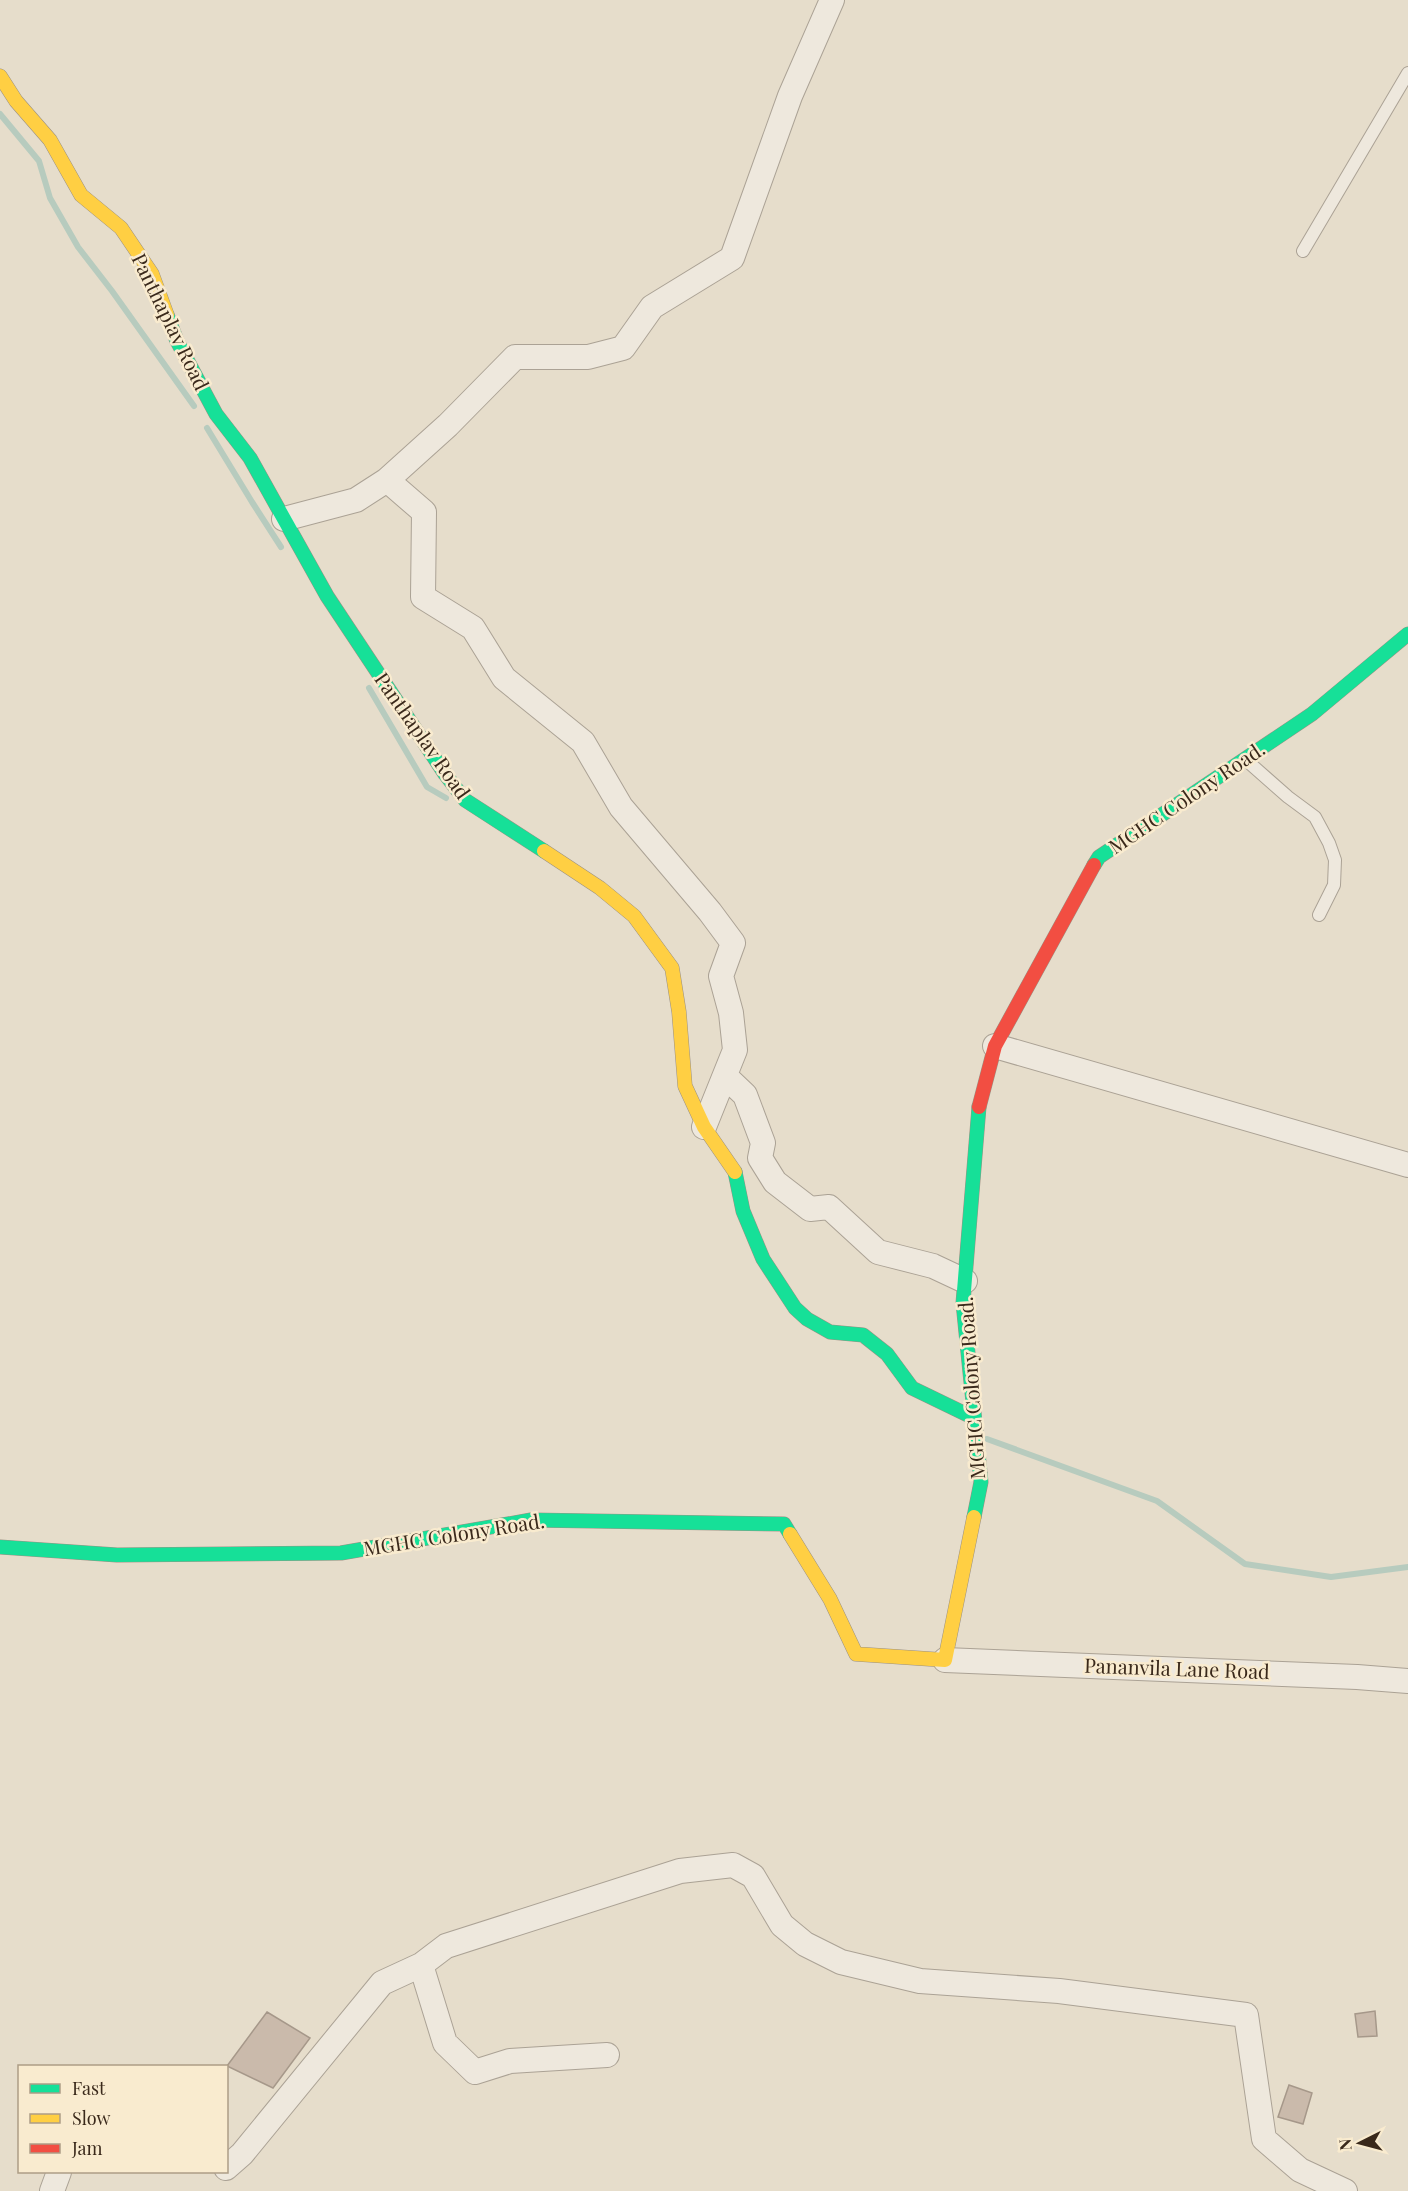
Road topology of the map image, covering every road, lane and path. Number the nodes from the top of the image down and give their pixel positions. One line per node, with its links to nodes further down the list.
1 (832, 0): 5 (street)
2 (1408, 73): 4 (lane)
3 (0, 76): 6 (street, Panthaplav Road)
4 (1304, 251)
5 (387, 480): 6 (street); 11 (street)
6 (284, 519): 12 (street, Panthaplav Road)
7 (1408, 634): 8 (street, MGHC Colony Road.)
8 (1245, 759): 9 (lane); 10 (street, MGHC Colony Road.)
9 (1318, 915)
10 (995, 1046): 13 (street); 14 (street, MGHC Colony Road.)
11 (725, 1076): 12 (street); 14 (street)
12 (704, 1127): 15 (street, Panthaplav Road)
13 (1408, 1165)
14 (965, 1281): 15 (street, MGHC Colony Road.)
15 (975, 1418): 17 (street, MGHC Colony Road.)
16 (0, 1547): 17 (street, MGHC Colony Road.)
17 (945, 1660): 18 (street, Pananvila Lane Road)
18 (1408, 1682)
19 (421, 1965): 20 (street); 21 (street); 24 (street)
20 (608, 2055)
21 (228, 2166)
22 (59, 2173): 23 (street)
23 (52, 2191)
24 (1345, 2191)

